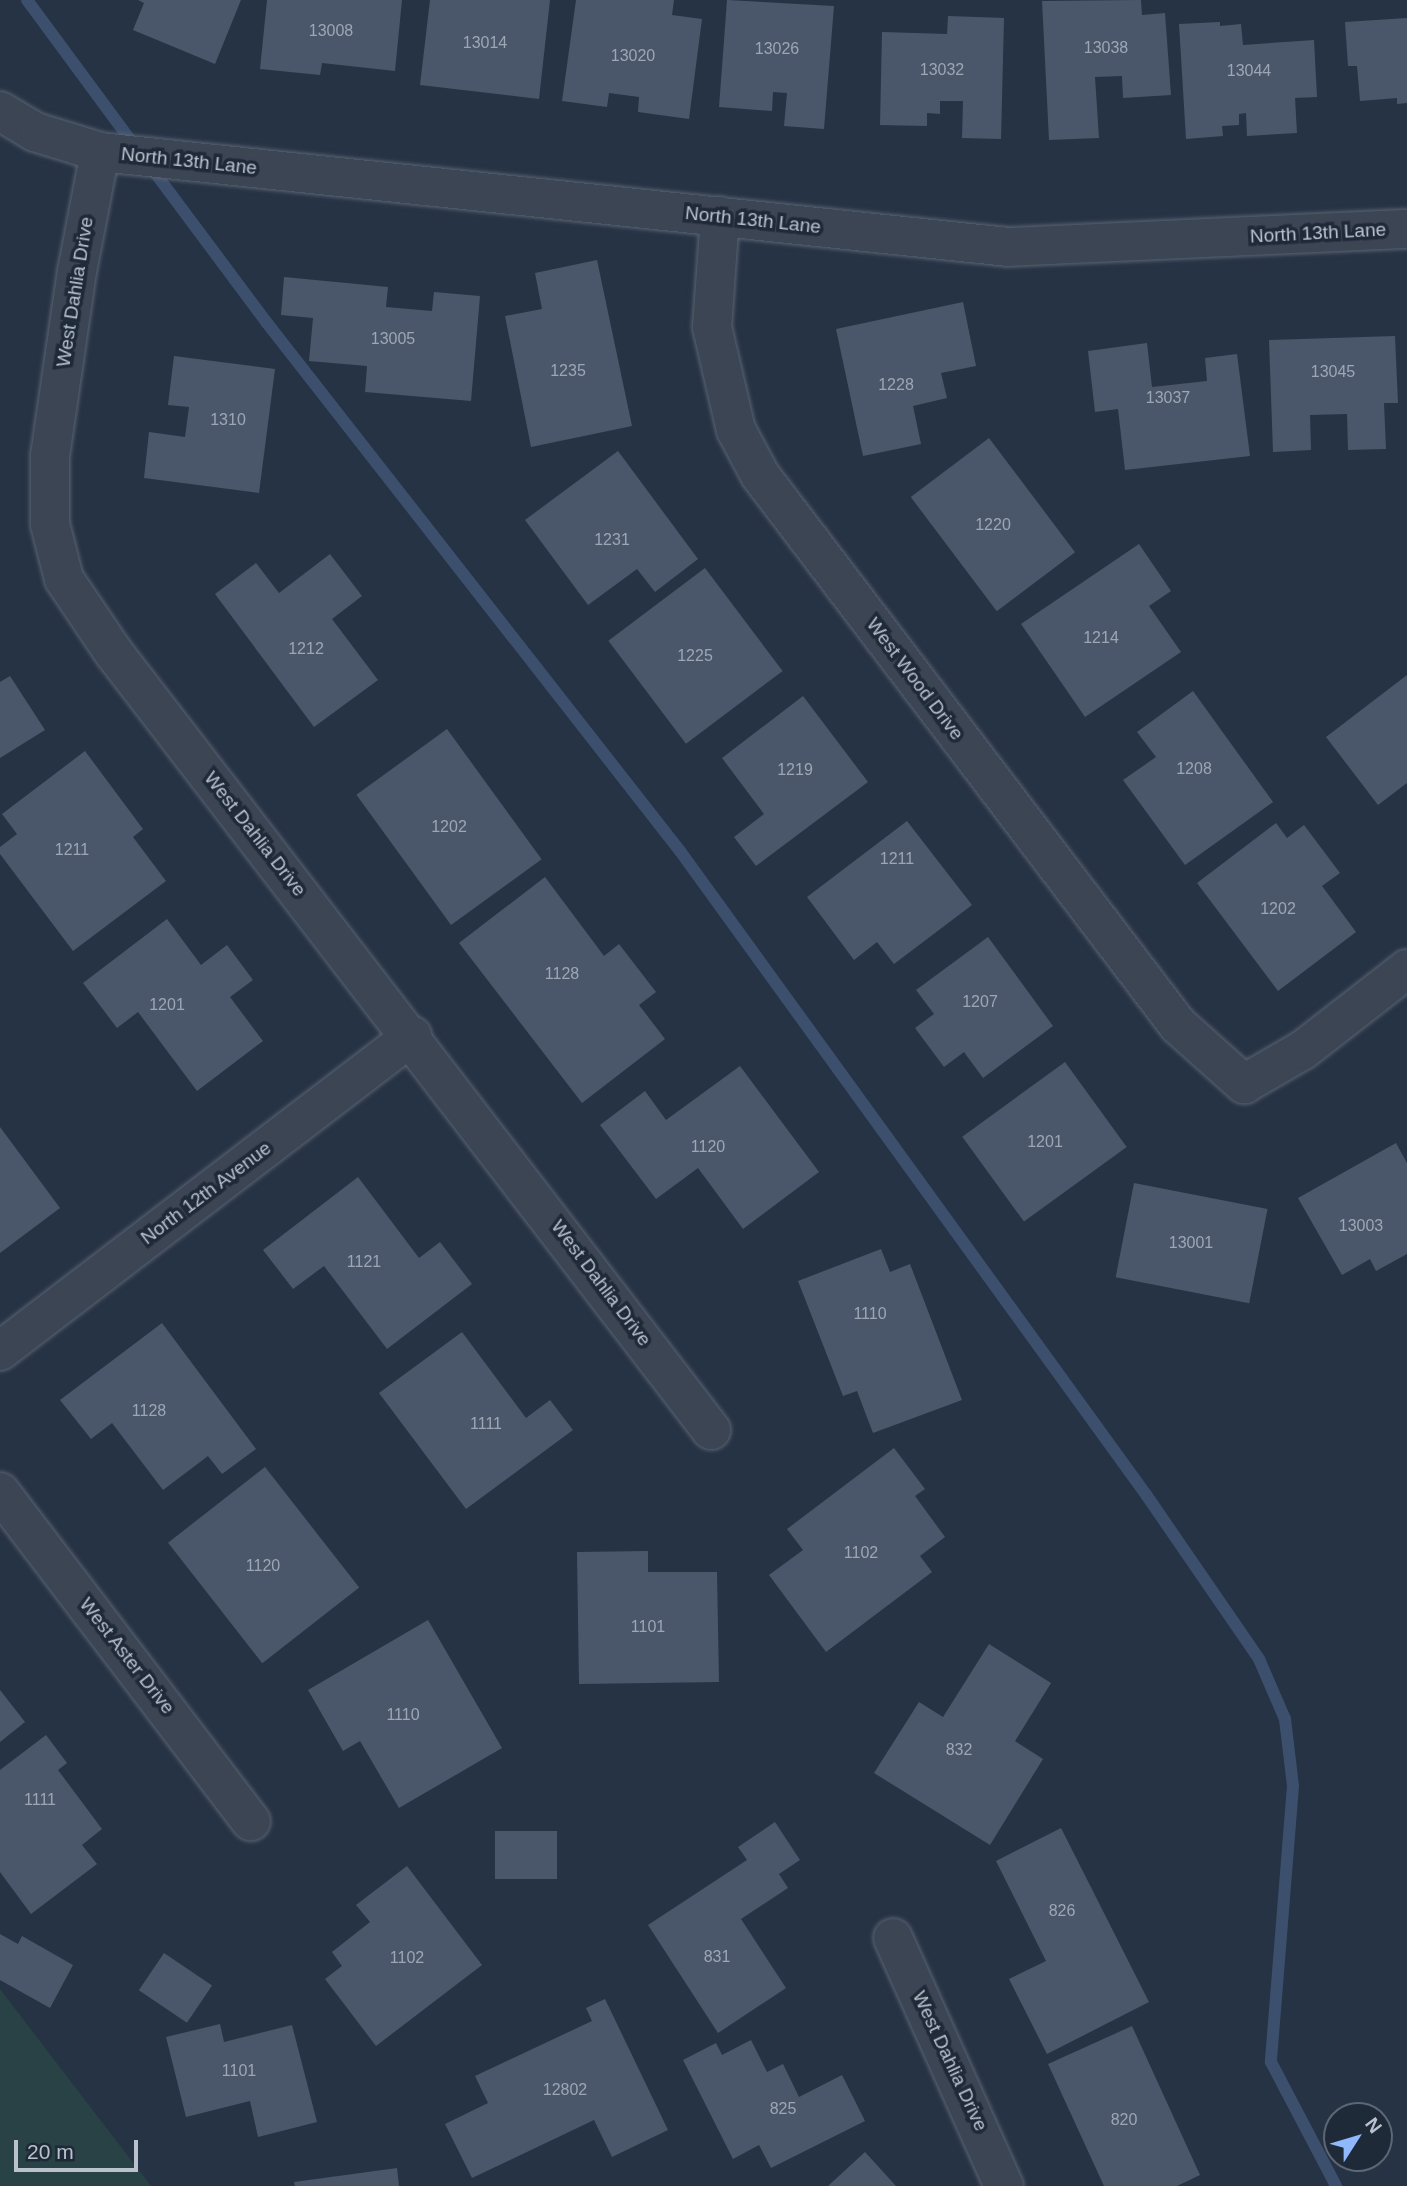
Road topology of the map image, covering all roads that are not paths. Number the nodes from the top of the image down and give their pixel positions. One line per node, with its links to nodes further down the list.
1 (0, 111): 2 (street, North 13th Lane)
2 (109, 153): 3 (street, North 13th Lane); 6 (street, West Dahlia Drive)
3 (720, 216): 4 (street, North 13th Lane); 5 (street, West Wood Drive)
4 (1407, 229)
5 (1407, 970)
6 (412, 1036): 7 (street, North 12th Avenue); 8 (street, West Dahlia Drive)
7 (0, 1351)
8 (711, 1430)
9 (0, 1492): 10 (street, West Aster Drive)
10 (251, 1821)
11 (892, 1938): 12 (street, West Dahlia Drive)
12 (1004, 2186)

